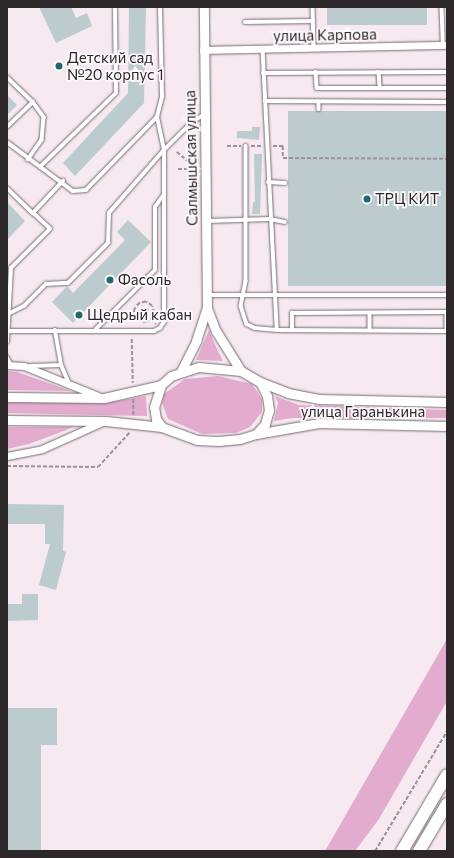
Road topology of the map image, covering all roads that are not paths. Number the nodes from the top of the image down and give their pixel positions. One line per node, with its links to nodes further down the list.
1 (115, 7): 31 (lane)
2 (160, 7): 25 (lane)
3 (204, 7): 11 (main road, Салмышская улица)
4 (313, 7): 6 (lane)
5 (442, 7): 8 (lane)
6 (313, 21): 7 (lane); 9 (lane)
7 (245, 22)
8 (445, 45): 9 (street, улица Карпова)
9 (314, 48): 10 (street, улица Карпова)
10 (263, 49): 11 (street, улица Карпова); 15 (lane)
11 (204, 50): 24 (main road, Салмышская улица)
12 (316, 72): 13 (lane); 15 (lane); 17 (lane)
13 (379, 72): 14 (lane); 17 (lane)
14 (447, 72)
15 (263, 73): 19 (lane)
16 (7, 77): 20 (lane)
17 (380, 88): 18 (lane)
18 (447, 88)
19 (265, 101): 21 (lane); 33 (lane)
20 (34, 102): 26 (lane); 30 (lane)
21 (318, 102): 22 (lane); 23 (lane)
22 (447, 102)
23 (319, 109)
24 (205, 114): 29 (lane); 40 (main road, Салмышская улица)
25 (157, 117): 29 (lane); 32 (lane)
26 (7, 127)
27 (7, 142): 30 (lane)
28 (246, 146): 39 (lane)
29 (164, 150): 36 (lane); 47 (lane)
30 (28, 160): 31 (lane)
31 (40, 167): 32 (lane)
32 (63, 181): 37 (lane)
33 (268, 182): 34 (lane); 38 (lane)
34 (285, 183)
35 (7, 188): 37 (lane)
36 (163, 196): 49 (lane); 49 (lane)
37 (33, 213): 47 (lane)
38 (270, 219): 39 (lane); 41 (lane); 43 (lane)
39 (245, 220): 40 (lane); 44 (lane)
40 (205, 221): 42 (main road, Салмышская улица)
41 (285, 222)
42 (207, 294): 44 (lane); 46 (main road, Салмышская улица)
43 (276, 294): 44 (lane); 45 (lane); 50 (lane)
44 (241, 295): 50 (lane)
45 (447, 295)
46 (207, 308): 61 (main road, Салмышская улица); 62 (main road, Салмышская улица)
47 (10, 313): 53 (lane)
48 (370, 314): 51 (lane); 52 (lane); 55 (lane)
49 (96, 330): 54 (lane)
50 (277, 330): 51 (lane)
51 (292, 330): 52 (lane)
52 (370, 330): 55 (lane)
53 (9, 331): 54 (lane); 56 (lane)
54 (55, 331): 59 (lane)
55 (447, 331)
56 (7, 342)
57 (7, 357): 58 (lane)
58 (9, 365): 60 (street)
59 (61, 365): 60 (lane); 65 (lane)
60 (24, 366): 65 (street)
61 (181, 371): 62 (main road); 64 (main road)
62 (241, 371): 63 (main road)
63 (260, 382): 68 (main road, улица Гаранькина); 73 (main road)
64 (161, 385): 67 (main road); 72 (main road)
65 (70, 386): 67 (street)
66 (7, 397): 67 (main road)
67 (104, 398)
68 (447, 402)
69 (7, 420): 70 (main road)
70 (106, 421): 72 (main road); 74 (street)
71 (447, 426): 73 (main road, улица Гаранькина)
72 (162, 427): 73 (main road)
73 (256, 434)
74 (7, 456)
75 (447, 775): 77 (highway)
76 (447, 804): 78 (highway)
77 (402, 851)
78 (419, 851)

